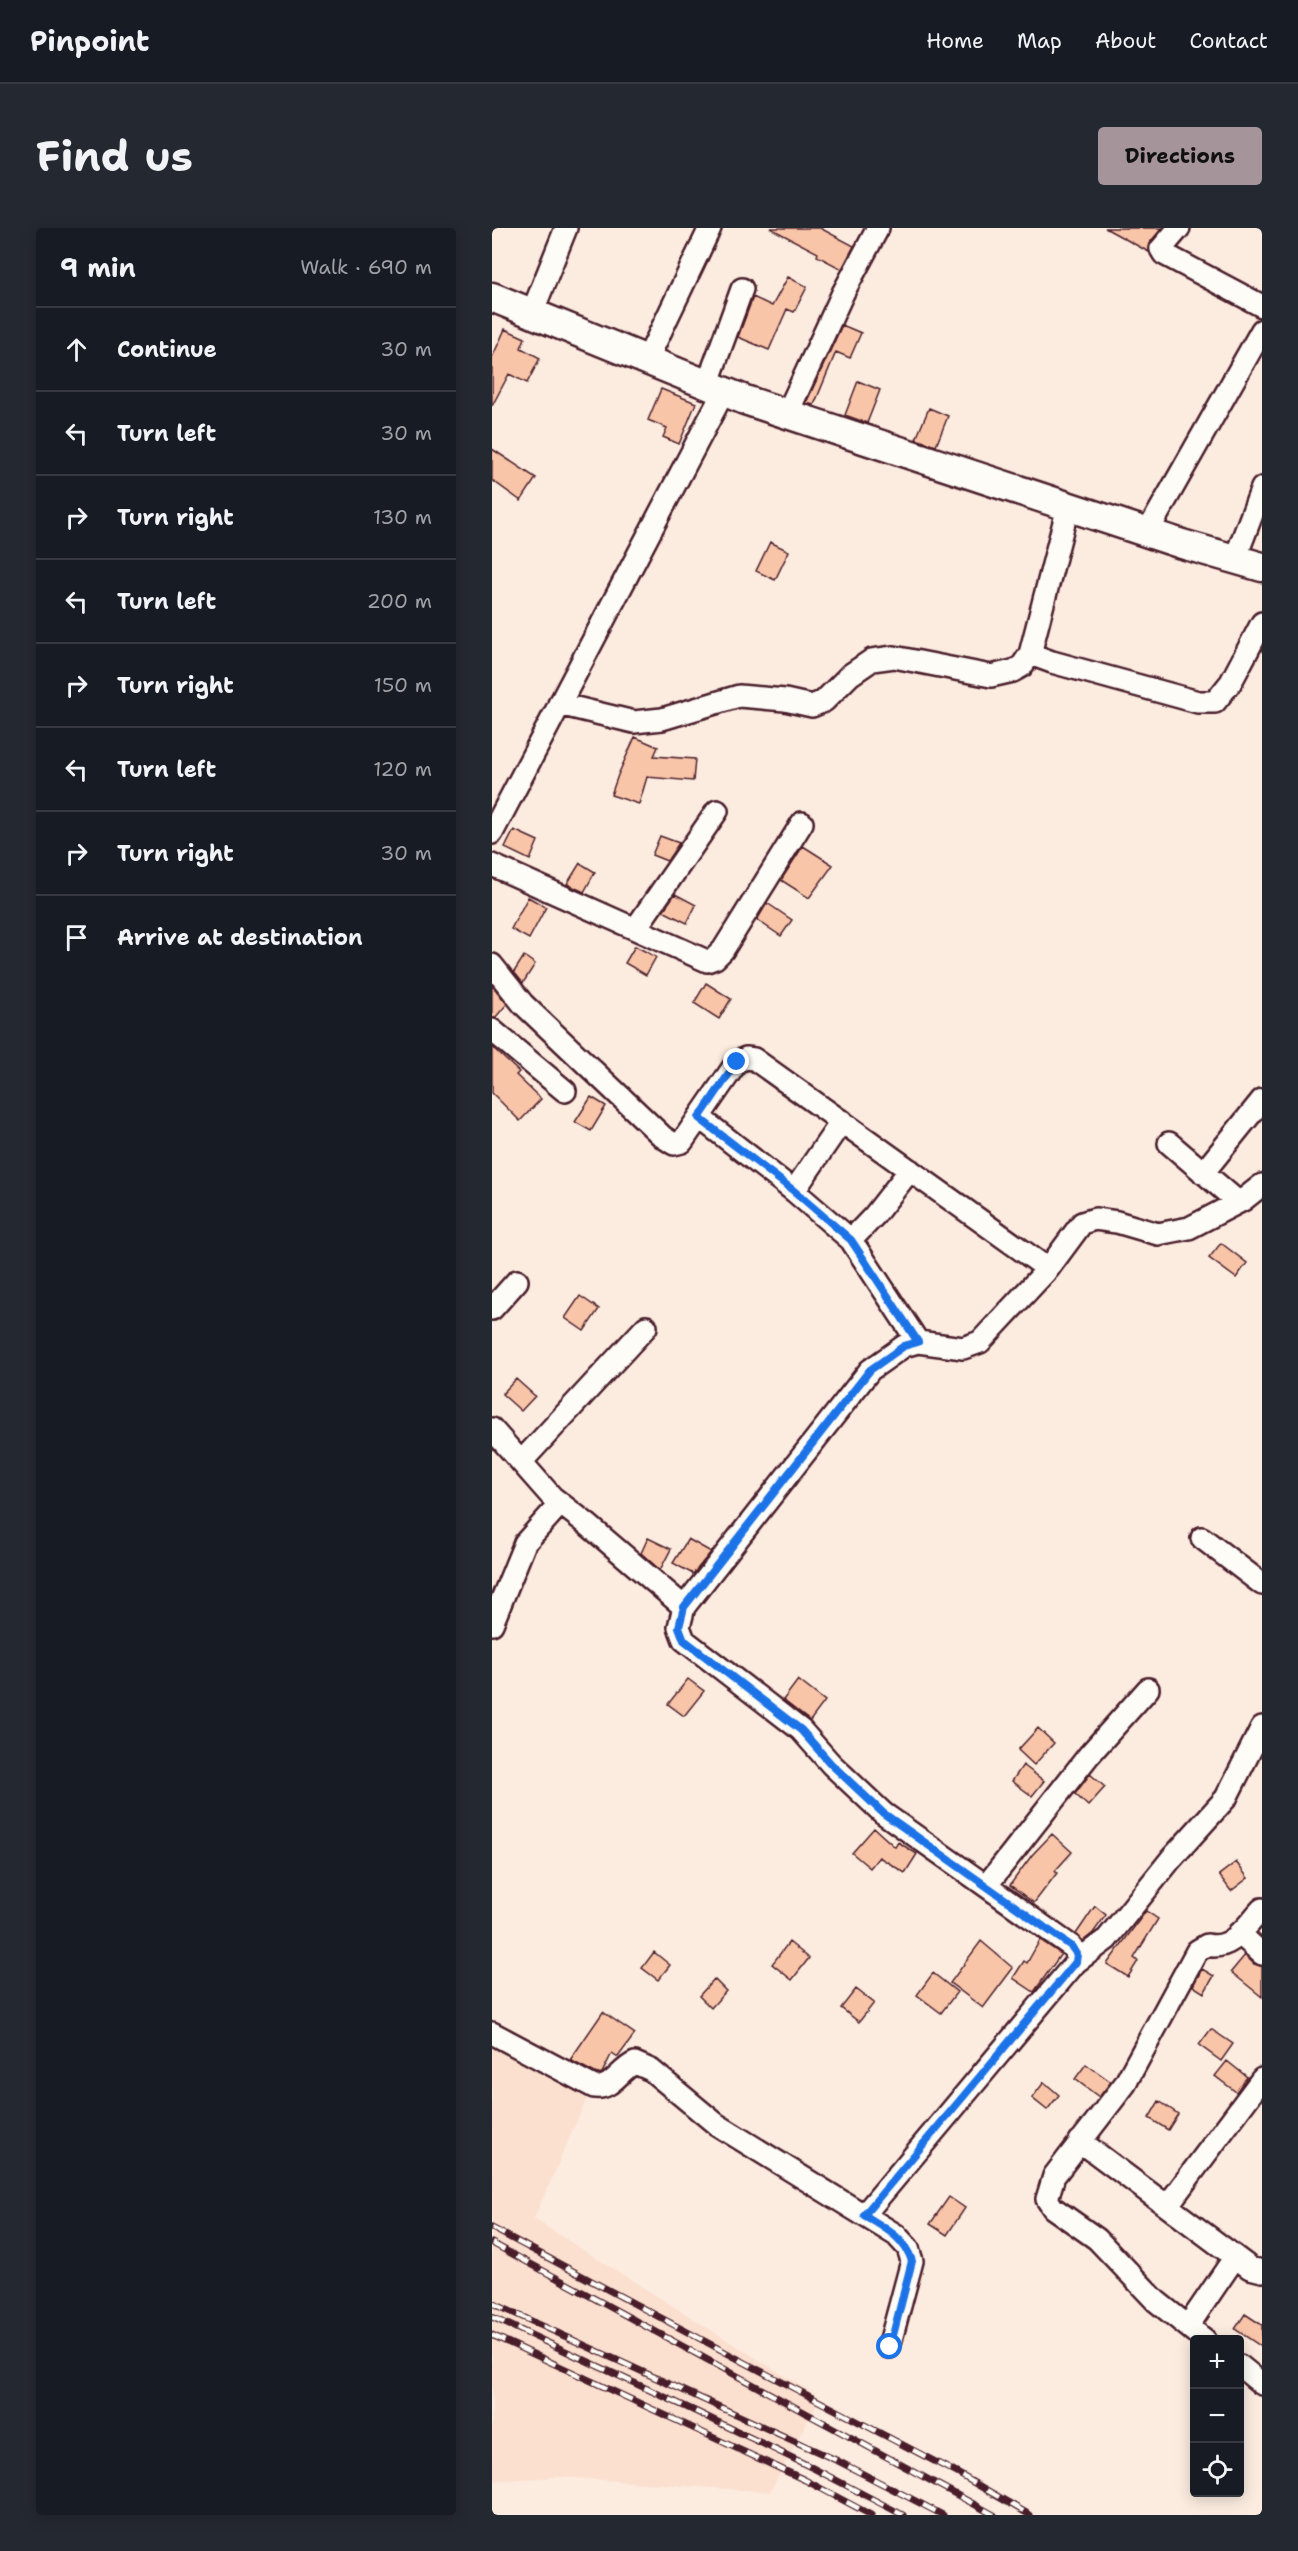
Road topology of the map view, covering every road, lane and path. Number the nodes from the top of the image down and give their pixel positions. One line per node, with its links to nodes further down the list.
1 (567, 228): 8 (street)
2 (710, 228): 10 (street)
3 (878, 228): 13 (street)
4 (1179, 228): 7 (street)
5 (742, 289): 12 (street)
6 (492, 297): 8 (street)
7 (1262, 306)
8 (532, 313): 10 (street)
9 (1262, 330): 11 (street)
10 (647, 360): 12 (street)
11 (1254, 360): 16 (street)
12 (715, 388): 13 (street); 20 (street)
13 (787, 414): 15 (street)
14 (1262, 488): 17 (street)
15 (1068, 507): 16 (street); 19 (street)
16 (1147, 533): 17 (street)
17 (1249, 563)
18 (1262, 623): 19 (street)
19 (1030, 654): 20 (street)
20 (559, 704): 23 (street)
21 (717, 811): 25 (street)
22 (802, 823): 25 (street)
23 (492, 833)
24 (492, 865): 25 (street)
25 (636, 928)
26 (492, 965): 30 (street)
27 (492, 1030): 28 (street)
28 (565, 1090)
29 (1262, 1100): 34 (street)
30 (699, 1118): 31 (street); 36 (street)
31 (842, 1121): 33 (street); 36 (street)
32 (1169, 1143): 34 (street)
33 (910, 1170): 38 (street); 39 (street)
34 (1203, 1173): 37 (street)
35 (1262, 1185): 37 (street)
36 (794, 1191): 38 (street)
37 (1238, 1202): 39 (street)
38 (851, 1240): 43 (street)
39 (1048, 1269): 43 (street)
40 (517, 1281): 41 (street)
41 (492, 1309)
42 (646, 1327): 45 (street)
43 (918, 1342): 49 (street)
44 (492, 1429): 45 (street)
45 (521, 1462): 46 (street)
46 (560, 1504): 49 (street); 50 (street)
47 (1202, 1538): 48 (street)
48 (1262, 1584)
49 (684, 1607): 53 (street)
50 (492, 1624)
51 (1148, 1689): 53 (street)
52 (1262, 1727): 57 (street)
53 (986, 1886): 57 (street)
54 (1262, 1909): 55 (street)
55 (1239, 1933): 56 (street); 60 (street)
56 (1262, 1954)
57 (1076, 1962): 62 (street)
58 (492, 2033): 62 (street)
59 (1262, 2079): 61 (street)
60 (1080, 2141): 61 (street); 65 (street)
61 (1167, 2206): 63 (street)
62 (864, 2215): 67 (street)
63 (1235, 2257): 64 (street); 65 (street)
64 (1262, 2271)
65 (1188, 2326): 66 (street)
66 (1199, 2335)
67 (890, 2347)
68 (1244, 2370): 69 (street)
69 (1262, 2384)

